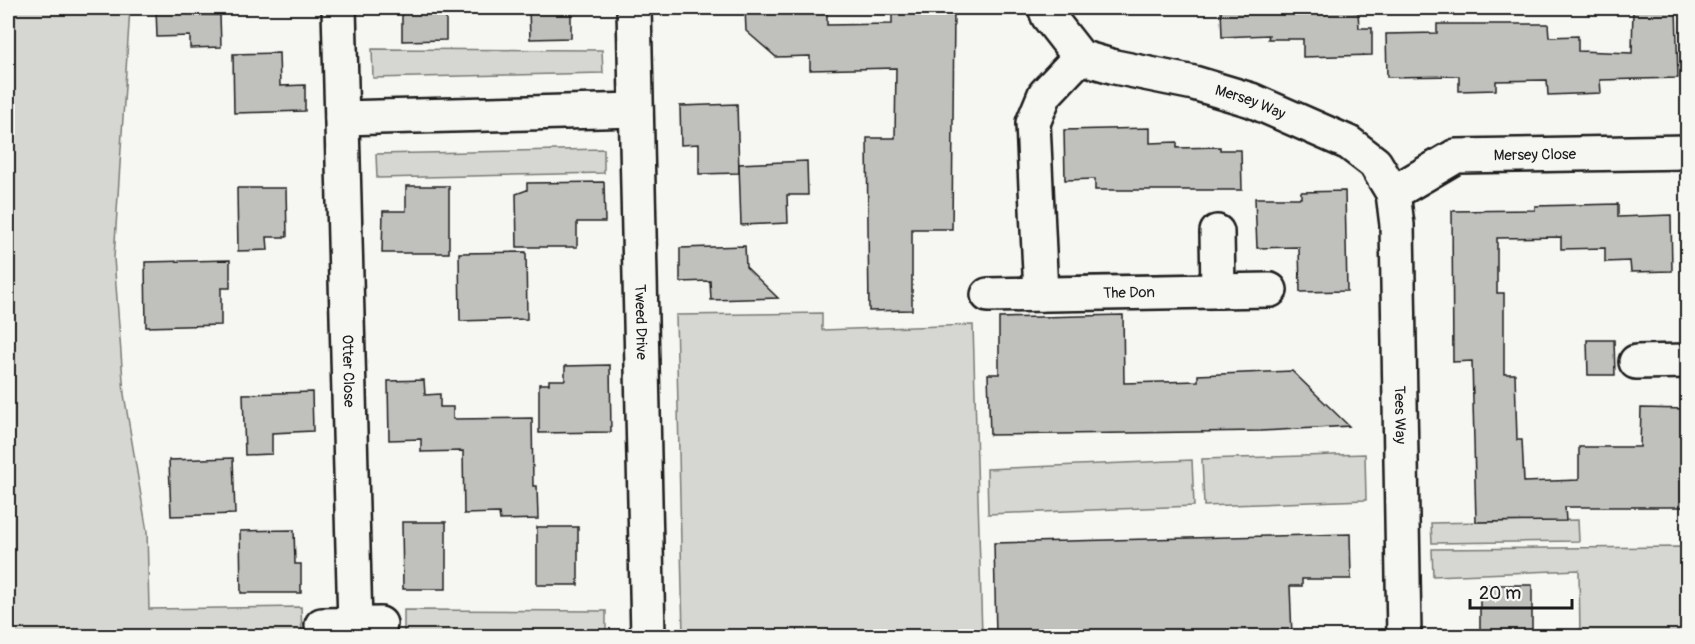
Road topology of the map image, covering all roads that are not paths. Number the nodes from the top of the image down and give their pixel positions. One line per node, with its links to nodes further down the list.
1 (339, 8): 6 (street, Otter Close)
2 (634, 8): 5 (street, Tweed Drive)
3 (1045, 8): 4 (street)
4 (1080, 57): 8 (street, Mersey Way); 12 (street)
5 (636, 110): 6 (street); 17 (street, Tweed Drive)
6 (342, 118): 16 (street, Otter Close)
7 (1688, 152): 8 (street, Mersey Close)
8 (1393, 193): 18 (street, Tees Way)
9 (1217, 232): 11 (street)
10 (1270, 290): 11 (street, The Don)
11 (1218, 291): 12 (street, The Don)
12 (1041, 294): 13 (street, The Don)
13 (988, 295)
14 (1688, 361): 15 (street)
15 (1636, 362)
16 (322, 624)
17 (648, 636)
18 (1404, 636)

